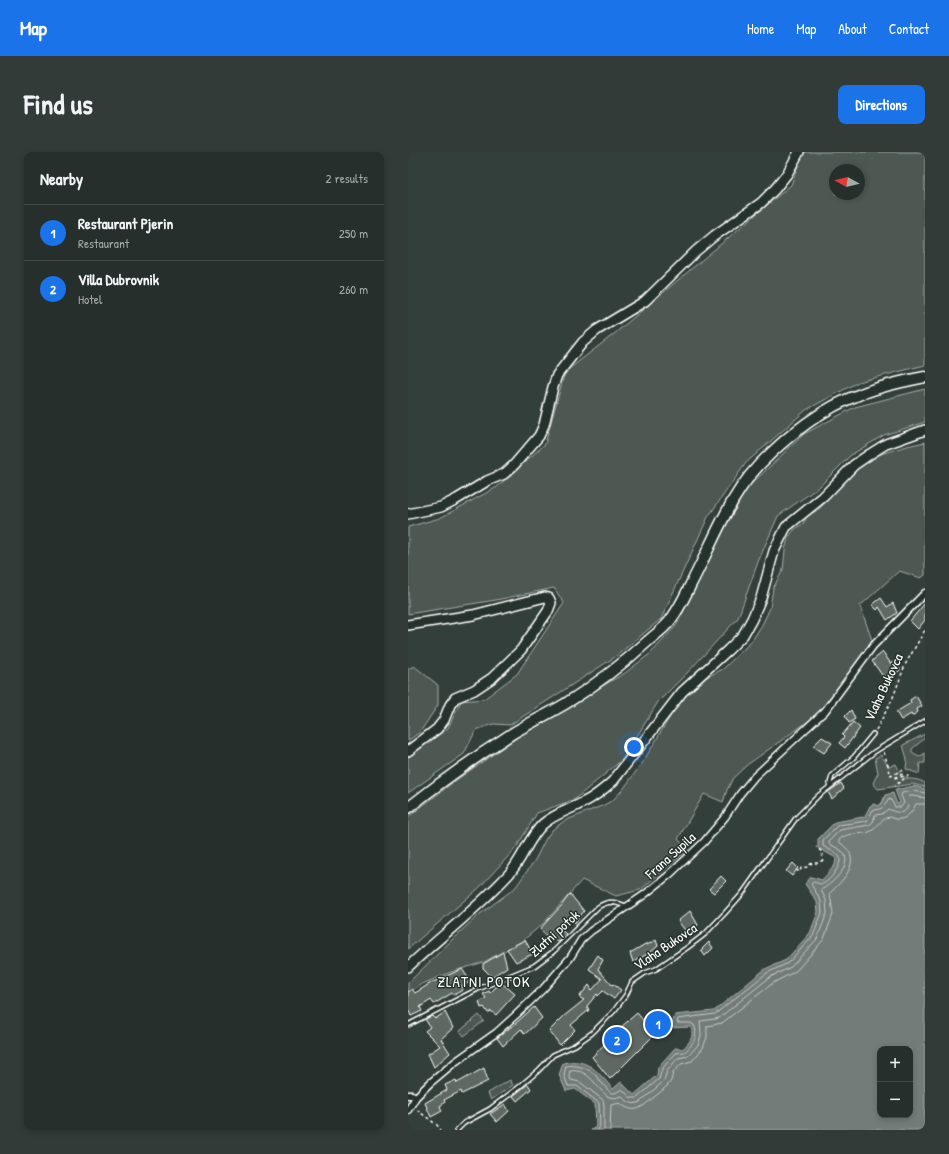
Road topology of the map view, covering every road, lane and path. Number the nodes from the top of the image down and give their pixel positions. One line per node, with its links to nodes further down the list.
1 (799, 152): 4 (street)
2 (925, 377): 14 (main road)
3 (925, 430): 18 (street)
4 (408, 514)
5 (925, 593): 17 (street, Frana Supila)
6 (408, 625): 11 (street)
7 (925, 630): 9 (path, Vlaha Bukovca)
8 (925, 721): 13 (lane, Vlaha Bukovca)
9 (873, 734): 13 (lane, Vlaha Bukovca)
10 (883, 749): 12 (path)
11 (408, 751)
12 (894, 786)
13 (829, 787): 24 (lane, Vlaha Bukovca)
14 (408, 808)
15 (816, 847): 16 (path)
16 (796, 870)
17 (626, 906): 19 (lane, Zlatni potok); 21 (street, Frana Supila)
18 (408, 967)
19 (408, 1025)
20 (408, 1095): 21 (street)
21 (416, 1097): 22 (street, Frana Supila)
22 (409, 1108): 23 (path)
23 (441, 1130)
24 (457, 1130)

